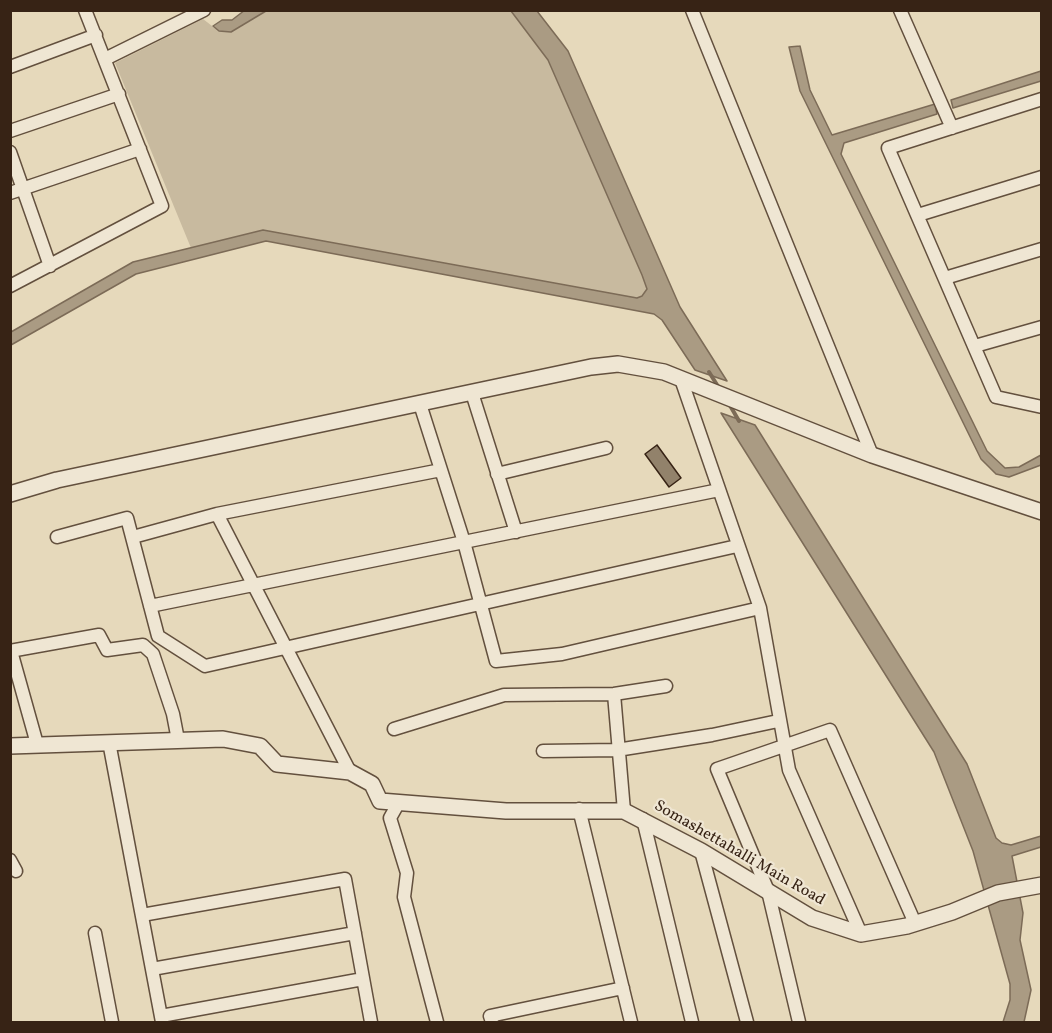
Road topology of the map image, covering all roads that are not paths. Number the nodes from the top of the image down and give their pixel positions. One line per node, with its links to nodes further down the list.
1 (86, 10): 5 (street)
2 (204, 10): 6 (street)
3 (692, 10): 29 (street)
4 (900, 10): 10 (street)
5 (96, 35): 6 (street); 7 (street)
6 (105, 58): 8 (street)
7 (10, 67)
8 (119, 94): 11 (street); 12 (street)
9 (1041, 99): 10 (street)
10 (952, 128): 17 (street)
11 (10, 132)
12 (140, 149): 15 (street); 19 (street)
13 (10, 152): 15 (street)
14 (1041, 177): 17 (street)
15 (23, 188): 16 (street); 19 (street)
16 (10, 193)
17 (918, 215): 20 (street)
18 (1041, 249): 20 (street)
19 (50, 266): 21 (street)
20 (945, 278): 23 (street)
21 (10, 286)
22 (1041, 327): 23 (street)
23 (975, 346): 27 (street)
24 (681, 379): 25 (street); 29 (street); 32 (street)
25 (471, 393): 26 (street); 31 (street)
26 (420, 404): 30 (street); 33 (street)
27 (1038, 404)
28 (606, 448): 31 (street)
29 (872, 455): 34 (street)
30 (441, 470): 35 (street); 39 (street)
31 (497, 474): 36 (street)
32 (719, 490): 36 (street); 40 (street)
33 (10, 494)
34 (1041, 512)
35 (217, 514): 38 (street); 41 (street)
36 (516, 532): 39 (street)
37 (57, 537): 38 (street)
38 (133, 537): 43 (street)
39 (464, 542): 41 (street); 42 (street)
40 (737, 546): 42 (street); 44 (street)
41 (254, 585): 43 (street); 45 (street)
42 (481, 605): 44 (street); 45 (street)
43 (150, 606): 45 (street)
44 (760, 608): 49 (street)
45 (287, 648): 57 (street)
46 (11, 651): 51 (street); 53 (street)
47 (666, 686): 48 (street)
48 (614, 694): 50 (street); 55 (street)
49 (778, 721): 55 (street); 69 (street)
50 (394, 729)
51 (178, 740): 52 (street, Somashettahalli Main Road); 57 (street, Somashettahalli Main Road)
52 (109, 742): 53 (street, Somashettahalli Main Road); 65 (street)
53 (37, 744): 54 (street, Somashettahalli Main Road)
54 (10, 746)
55 (617, 750): 56 (street); 60 (street)
56 (543, 751)
57 (350, 772): 58 (street, Somashettahalli Main Road)
58 (399, 802): 59 (street, Somashettahalli Main Road); 76 (street)
59 (579, 809): 60 (street, Somashettahalli Main Road); 72 (street)
60 (624, 811): 61 (street, Somashettahalli Main Road)
61 (643, 819): 62 (street, Somashettahalli Main Road); 79 (street)
62 (700, 851): 64 (street, Somashettahalli Main Road); 80 (street)
63 (1041, 885): 69 (street, Somashettahalli Main Road)
64 (768, 891): 66 (street); 69 (street, Somashettahalli Main Road); 81 (street)
65 (142, 915): 68 (street); 70 (street)
66 (914, 921)
67 (95, 933): 74 (street)
68 (355, 933): 70 (street); 71 (street)
69 (861, 934)
70 (152, 969): 73 (street)
71 (363, 979): 73 (street); 75 (street)
72 (622, 988): 77 (street); 78 (street)
73 (162, 1019)
74 (112, 1023)
75 (371, 1023)
76 (436, 1023)
77 (492, 1023)
78 (631, 1023)
79 (692, 1023)
80 (747, 1023)
81 (799, 1023)

